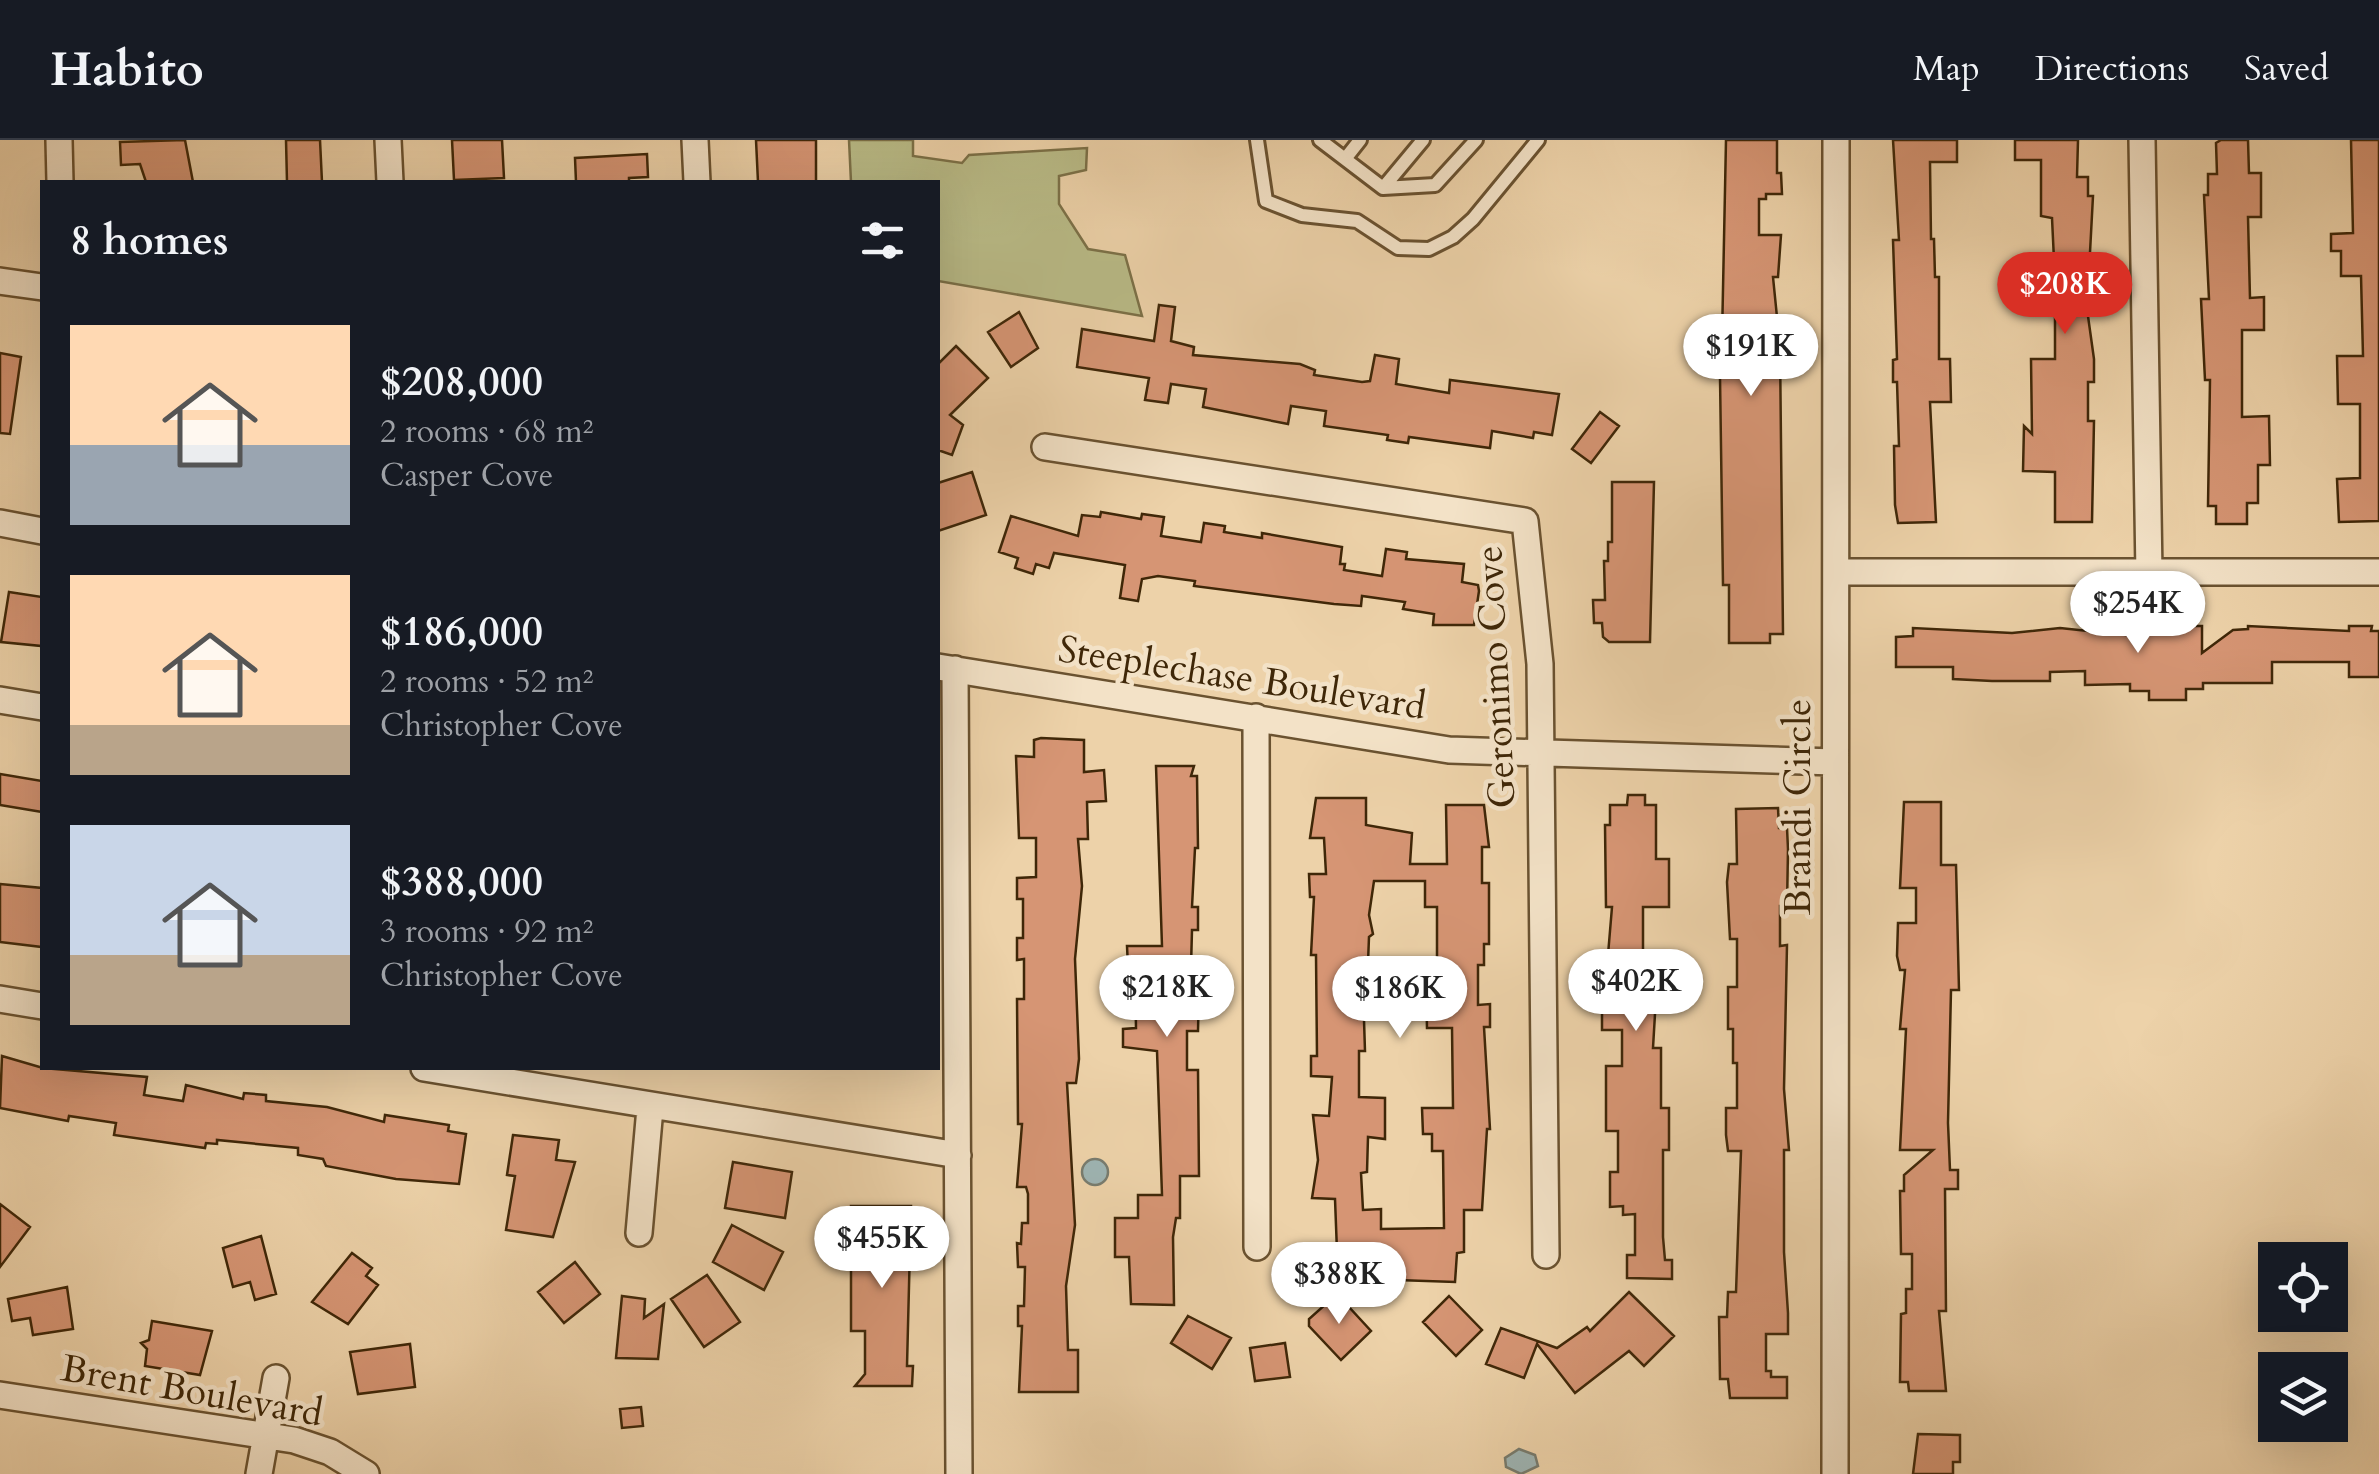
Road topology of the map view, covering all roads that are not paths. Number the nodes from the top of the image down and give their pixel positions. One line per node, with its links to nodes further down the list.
1 (58, 140): 13 (street)
2 (388, 140): 14 (street)
3 (696, 140): 15 (street)
4 (1257, 140): 9 (lane)
5 (1320, 140): 12 (lane)
6 (1360, 140): 12 (lane)
7 (1423, 140): 16 (lane)
8 (1476, 140): 16 (lane)
9 (1538, 140)
10 (1836, 140): 22 (street, Brandi Circle)
11 (2142, 140): 24 (street)
12 (1345, 158): 16 (lane)
13 (60, 180)
14 (390, 180)
15 (697, 180)
16 (1383, 188)
17 (0, 281): 18 (street)
18 (40, 288)
19 (1044, 447): 29 (street, Geronimo Cove)
20 (0, 523): 21 (street)
21 (40, 531)
22 (1836, 572): 24 (street); 30 (street, Brandi Circle)
23 (2379, 572): 24 (street)
24 (2149, 574)
25 (946, 668): 28 (street, Steeplechase Boulevard); 31 (street)
26 (0, 700): 27 (street)
27 (40, 707)
28 (1256, 717): 29 (street, Steeplechase Boulevard); 38 (street)
29 (1542, 754): 30 (street, Steeplechase Boulevard); 39 (street, Geronimo Cove)
30 (1835, 762): 46 (street, Brandi Circle)
31 (947, 850): 36 (street)
32 (0, 999): 33 (street)
33 (40, 1006)
34 (435, 1070): 35 (street)
35 (650, 1108): 36 (street); 37 (street)
36 (958, 1155): 45 (street)
37 (639, 1234)
38 (1257, 1247)
39 (1546, 1256)
40 (276, 1378): 42 (street)
41 (0, 1394): 42 (street, Brent Boulevard)
42 (266, 1436): 43 (street); 44 (street, Brent Boulevard)
43 (260, 1474)
44 (366, 1474)
45 (960, 1474)
46 (1834, 1474)

